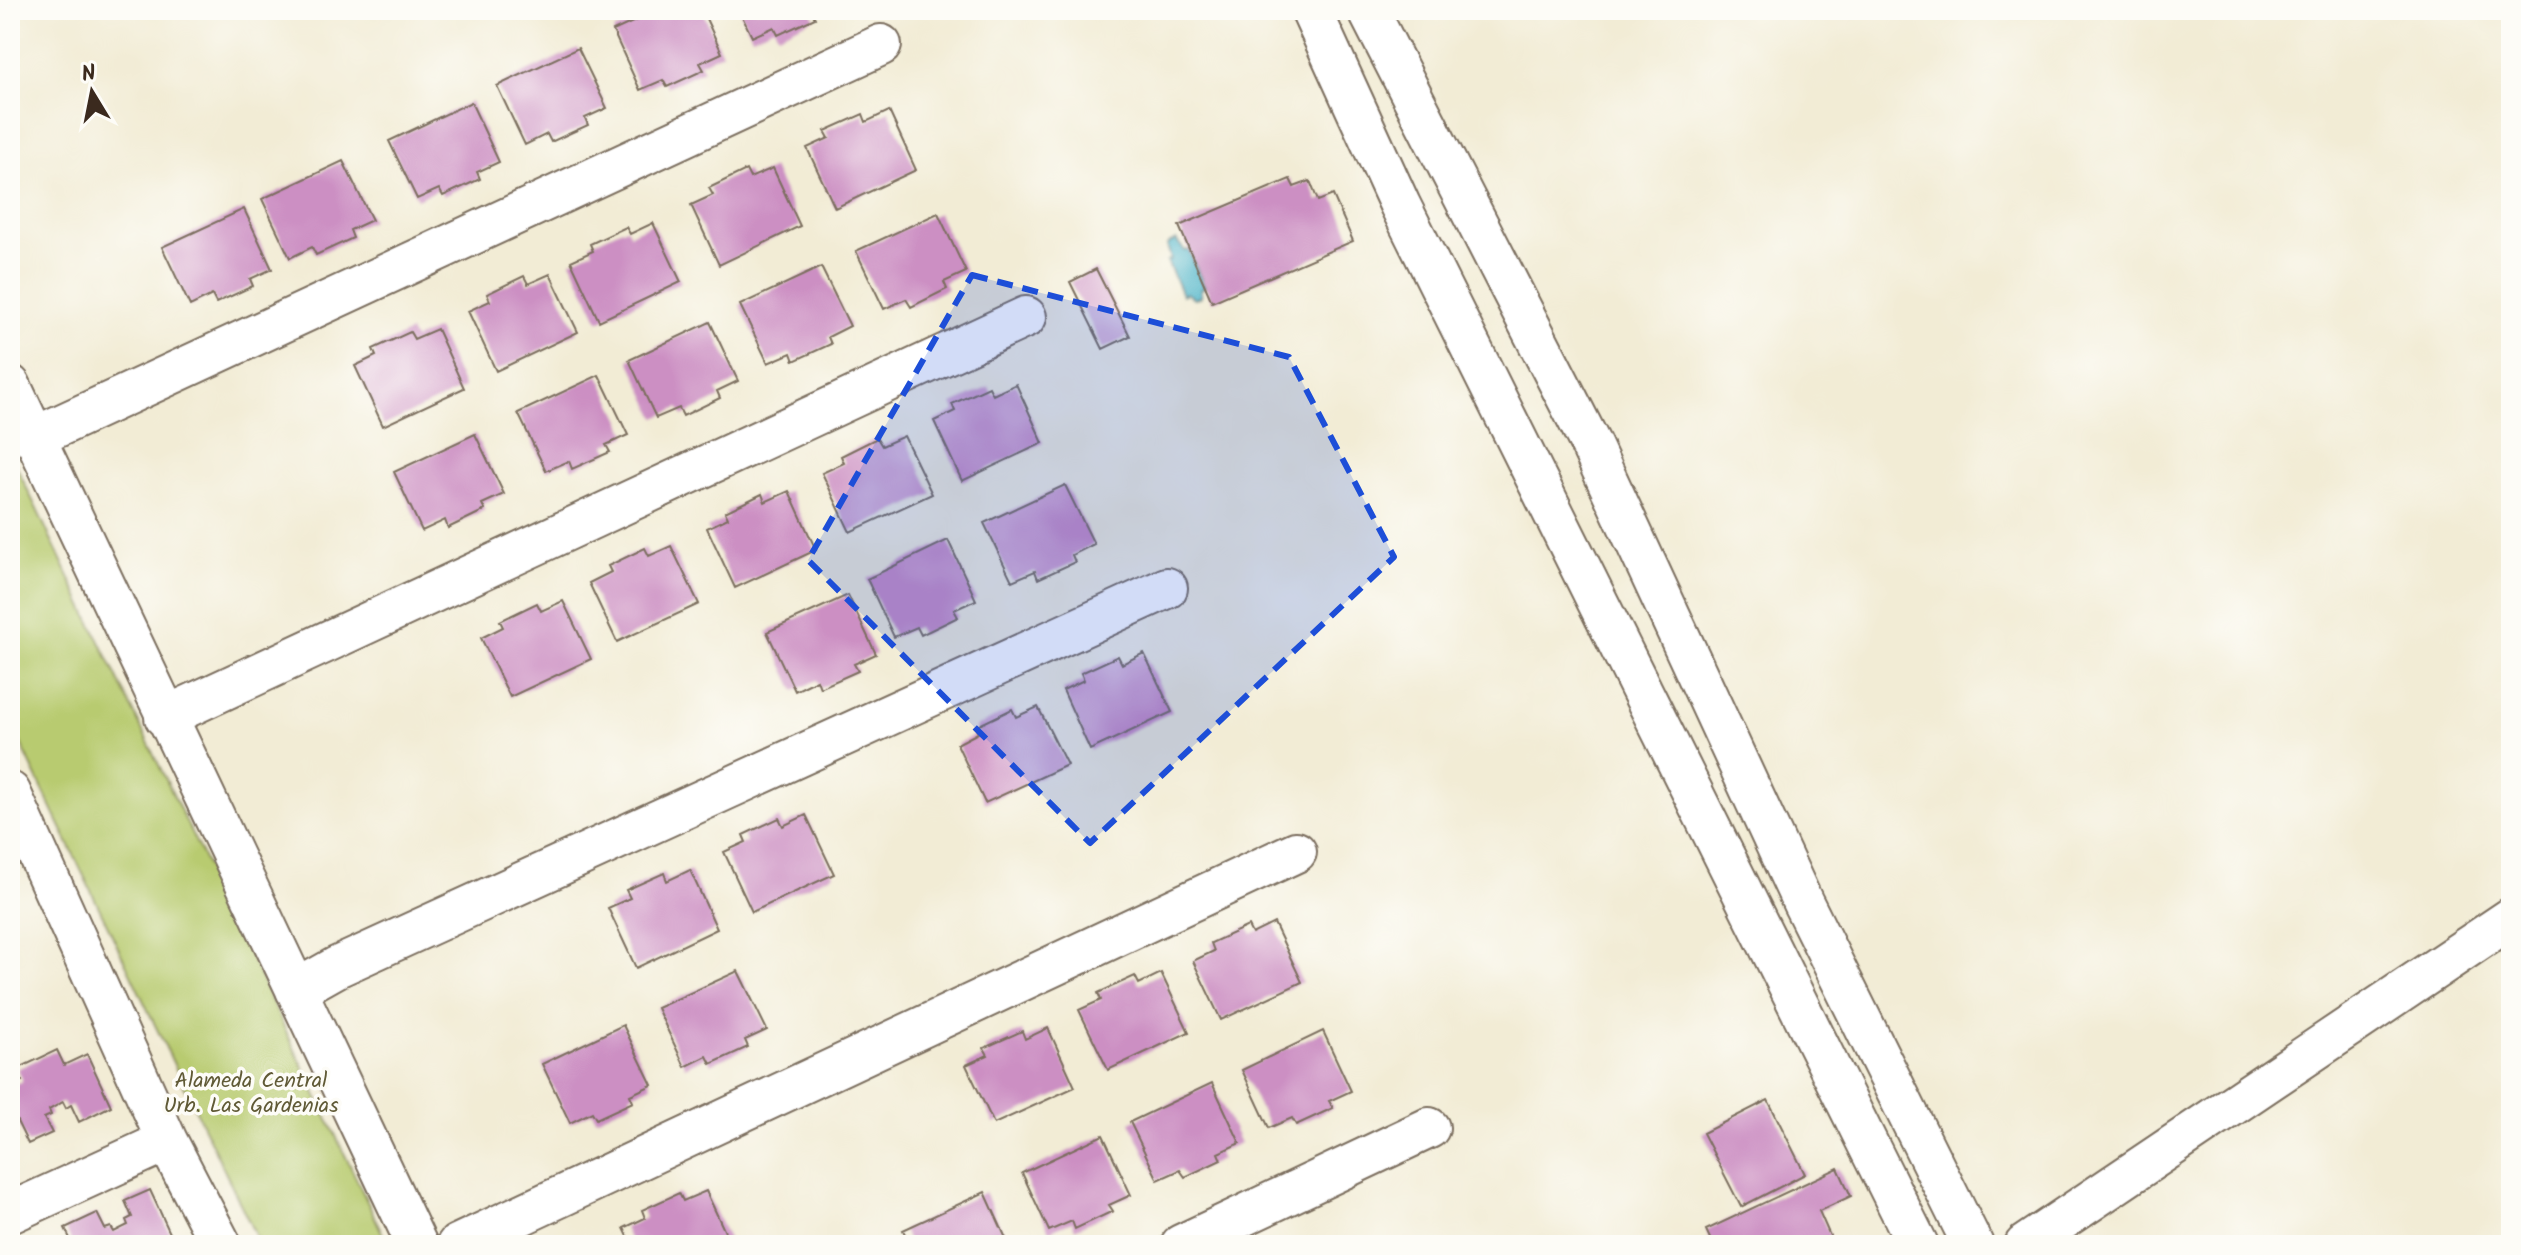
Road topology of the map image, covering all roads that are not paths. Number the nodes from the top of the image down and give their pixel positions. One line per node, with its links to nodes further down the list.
1 (1311, 10): 10 (street)
2 (1368, 10): 9 (street)
3 (881, 45): 6 (street)
4 (1026, 317): 8 (street)
5 (10, 385): 6 (street)
6 (33, 438): 8 (street)
7 (1167, 588): 14 (street)
8 (165, 717): 14 (street)
9 (1738, 762): 10 (street); 23 (street)
10 (1689, 787): 22 (street)
11 (10, 792): 16 (street)
12 (1296, 852): 20 (street)
13 (2511, 918): 24 (street)
14 (296, 990): 19 (street)
15 (1429, 1128): 21 (street)
16 (167, 1141): 17 (street); 18 (street)
17 (10, 1213)
18 (221, 1245)
19 (417, 1245)
20 (457, 1245)
21 (1181, 1245)
22 (1918, 1245)
23 (1973, 1245)
24 (2025, 1245)

